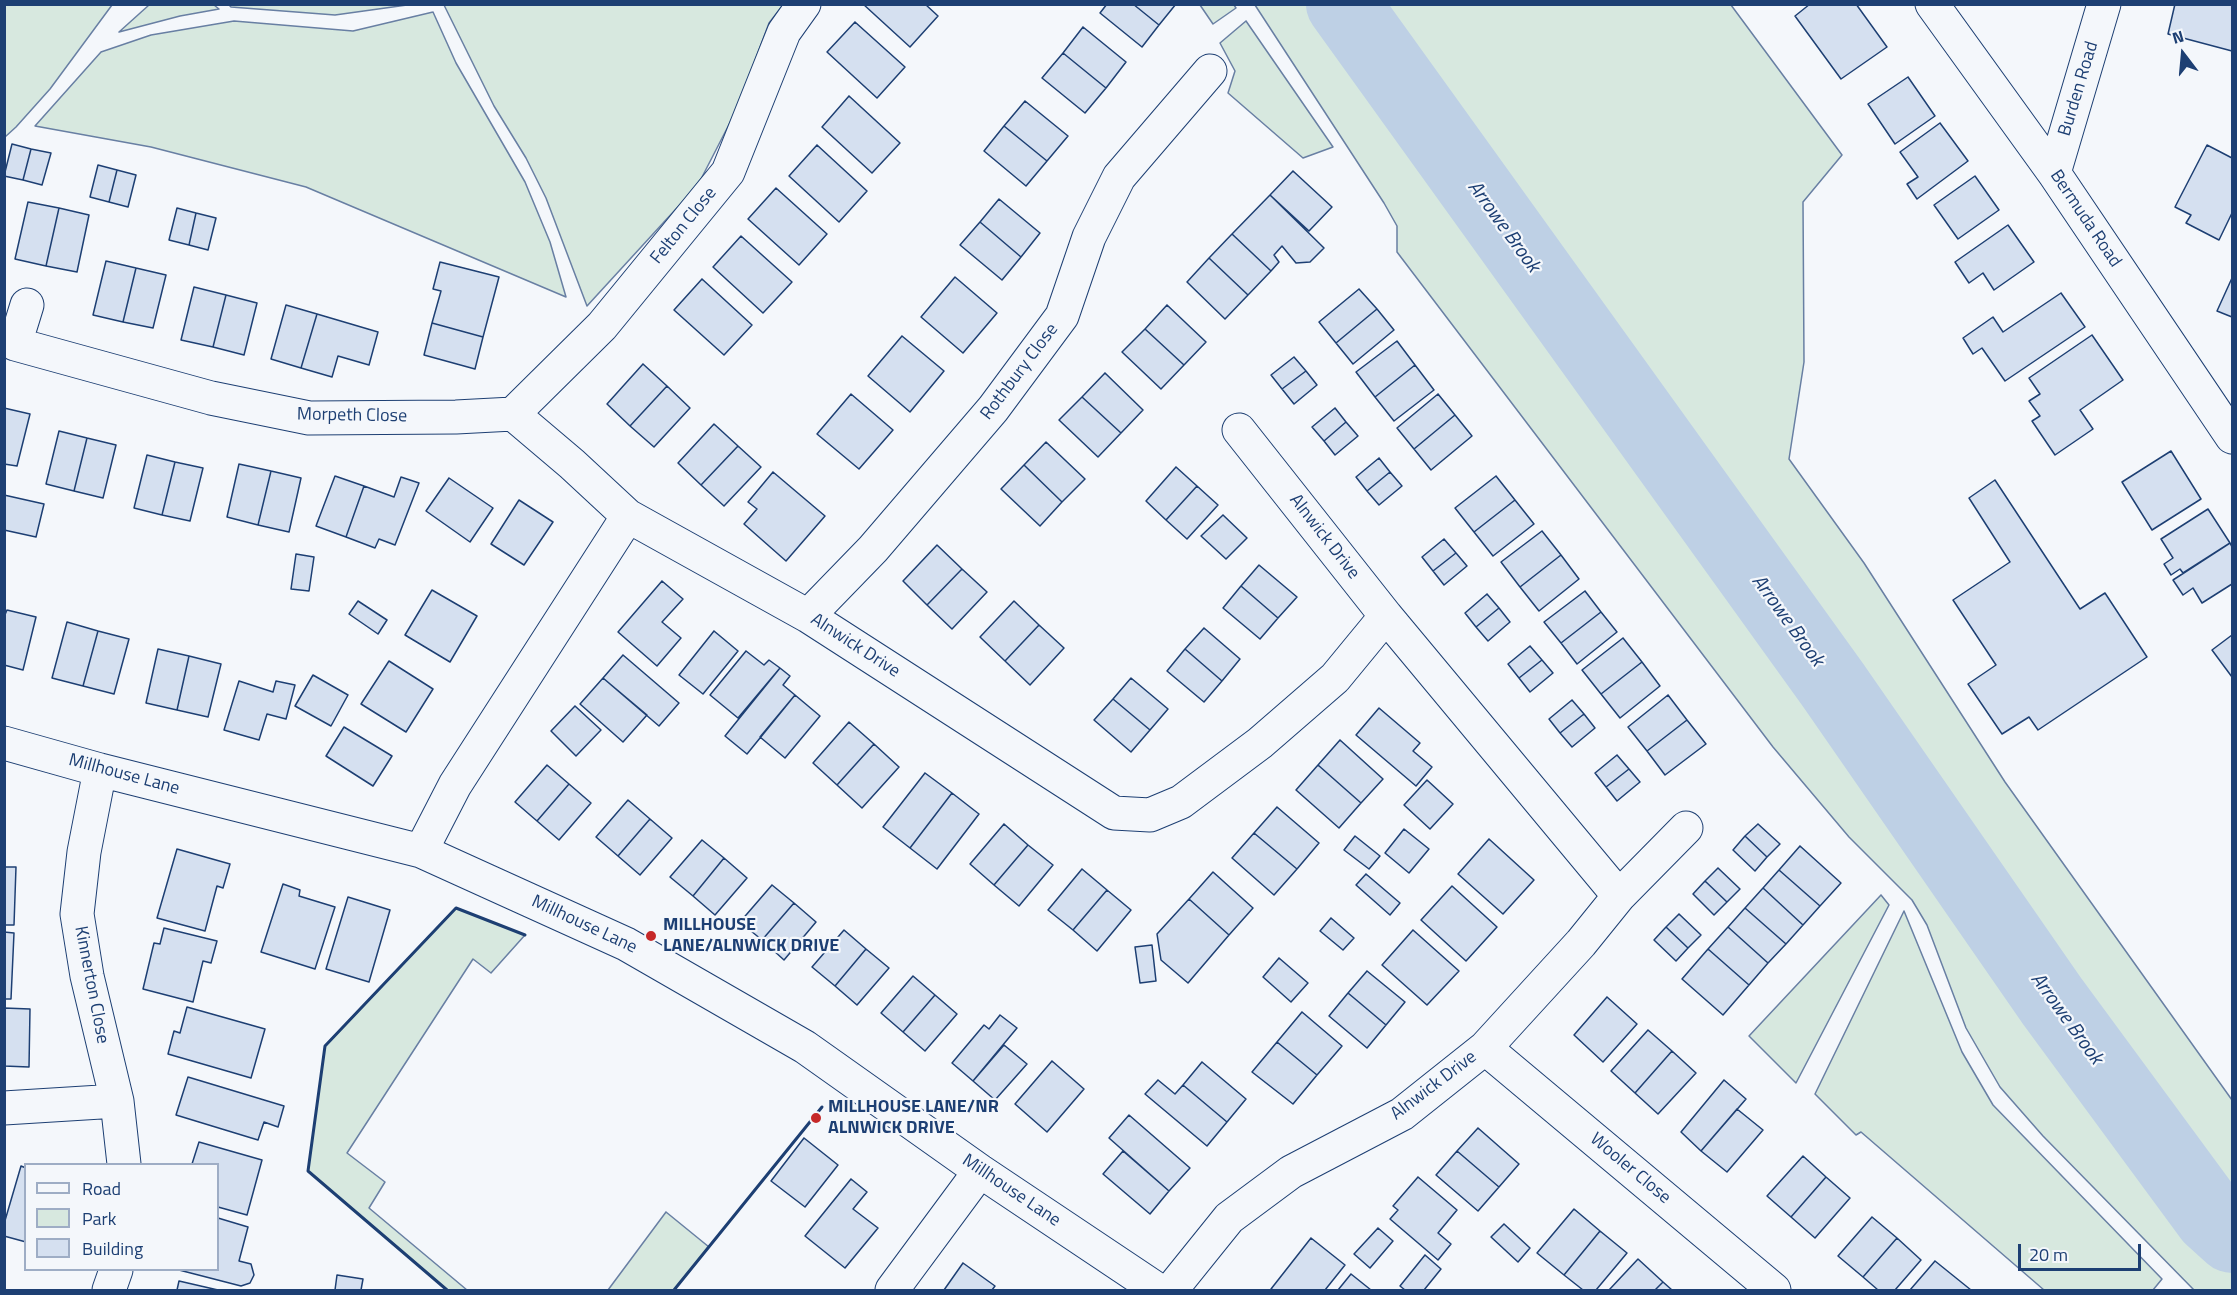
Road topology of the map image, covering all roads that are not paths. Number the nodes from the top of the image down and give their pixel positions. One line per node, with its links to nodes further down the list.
1 (804, 4): 7 (street, Felton Close)
2 (1932, 4): 5 (street, Bermuda Road)
3 (2104, 4): 5 (street, Burden Road)
4 (1210, 71): 11 (street, Rothbury Close)
5 (2054, 173): 9 (street, Bermuda Road)
6 (27, 305): 7 (street, Morpeth Close)
7 (513, 414): 10 (street)
8 (1239, 430): 12 (street, Alnwick Drive)
9 (2232, 437)
10 (628, 516): 11 (street, Alnwick Drive); 16 (street)
11 (808, 616): 12 (street, Alnwick Drive)
12 (1386, 616): 17 (street, Alnwick Drive)
13 (4, 743): 14 (street, Millhouse Lane)
14 (100, 770): 16 (street, Millhouse Lane); 19 (street, Kinnerton Close)
15 (1686, 828): 17 (street, Alnwick Drive)
16 (421, 850): 22 (street, Millhouse Lane)
17 (1619, 896): 18 (street, Alnwick Drive)
18 (1485, 1048): 27 (street, Alnwick Drive); 28 (street, Wooler Close)
19 (117, 1101): 20 (street); 21 (street, Kinnerton Close)
20 (4, 1108)
21 (124, 1163)
22 (980, 1171): 25 (street); 26 (street, Millhouse Lane)
23 (115, 1271): 24 (street)
24 (109, 1290)
25 (892, 1290)
26 (1158, 1290)
27 (1171, 1290)
28 (1774, 1290)

